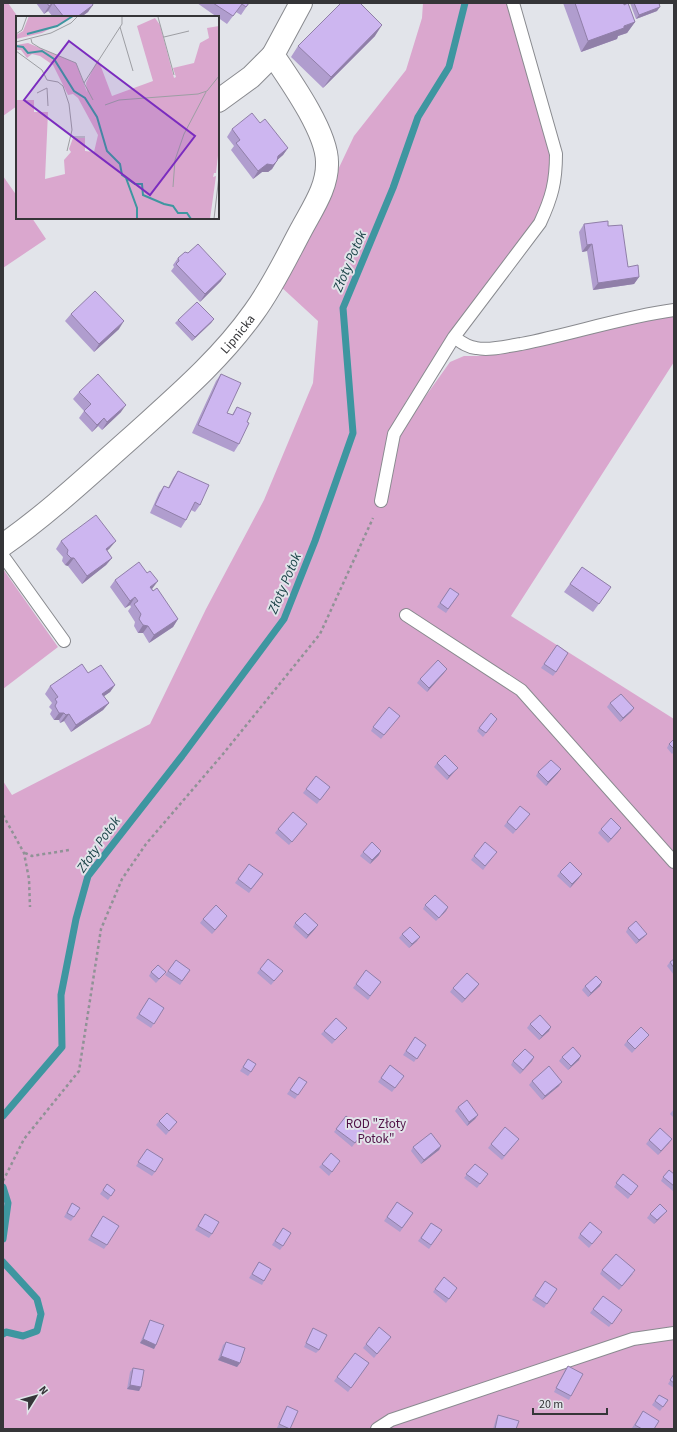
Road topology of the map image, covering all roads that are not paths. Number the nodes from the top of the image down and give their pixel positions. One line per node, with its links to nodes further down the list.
1 (301, 3): 3 (street)
2 (513, 3): 6 (lane)
3 (273, 55): 4 (street); 8 (street, Lipnicka)
4 (219, 100)
5 (674, 310): 6 (lane)
6 (454, 337): 7 (lane)
7 (381, 501)
8 (3, 545)
9 (3, 556): 11 (lane)
10 (406, 614): 12 (lane)
11 (64, 641)
12 (674, 862)
13 (674, 1333): 14 (lane)
14 (377, 1429)

